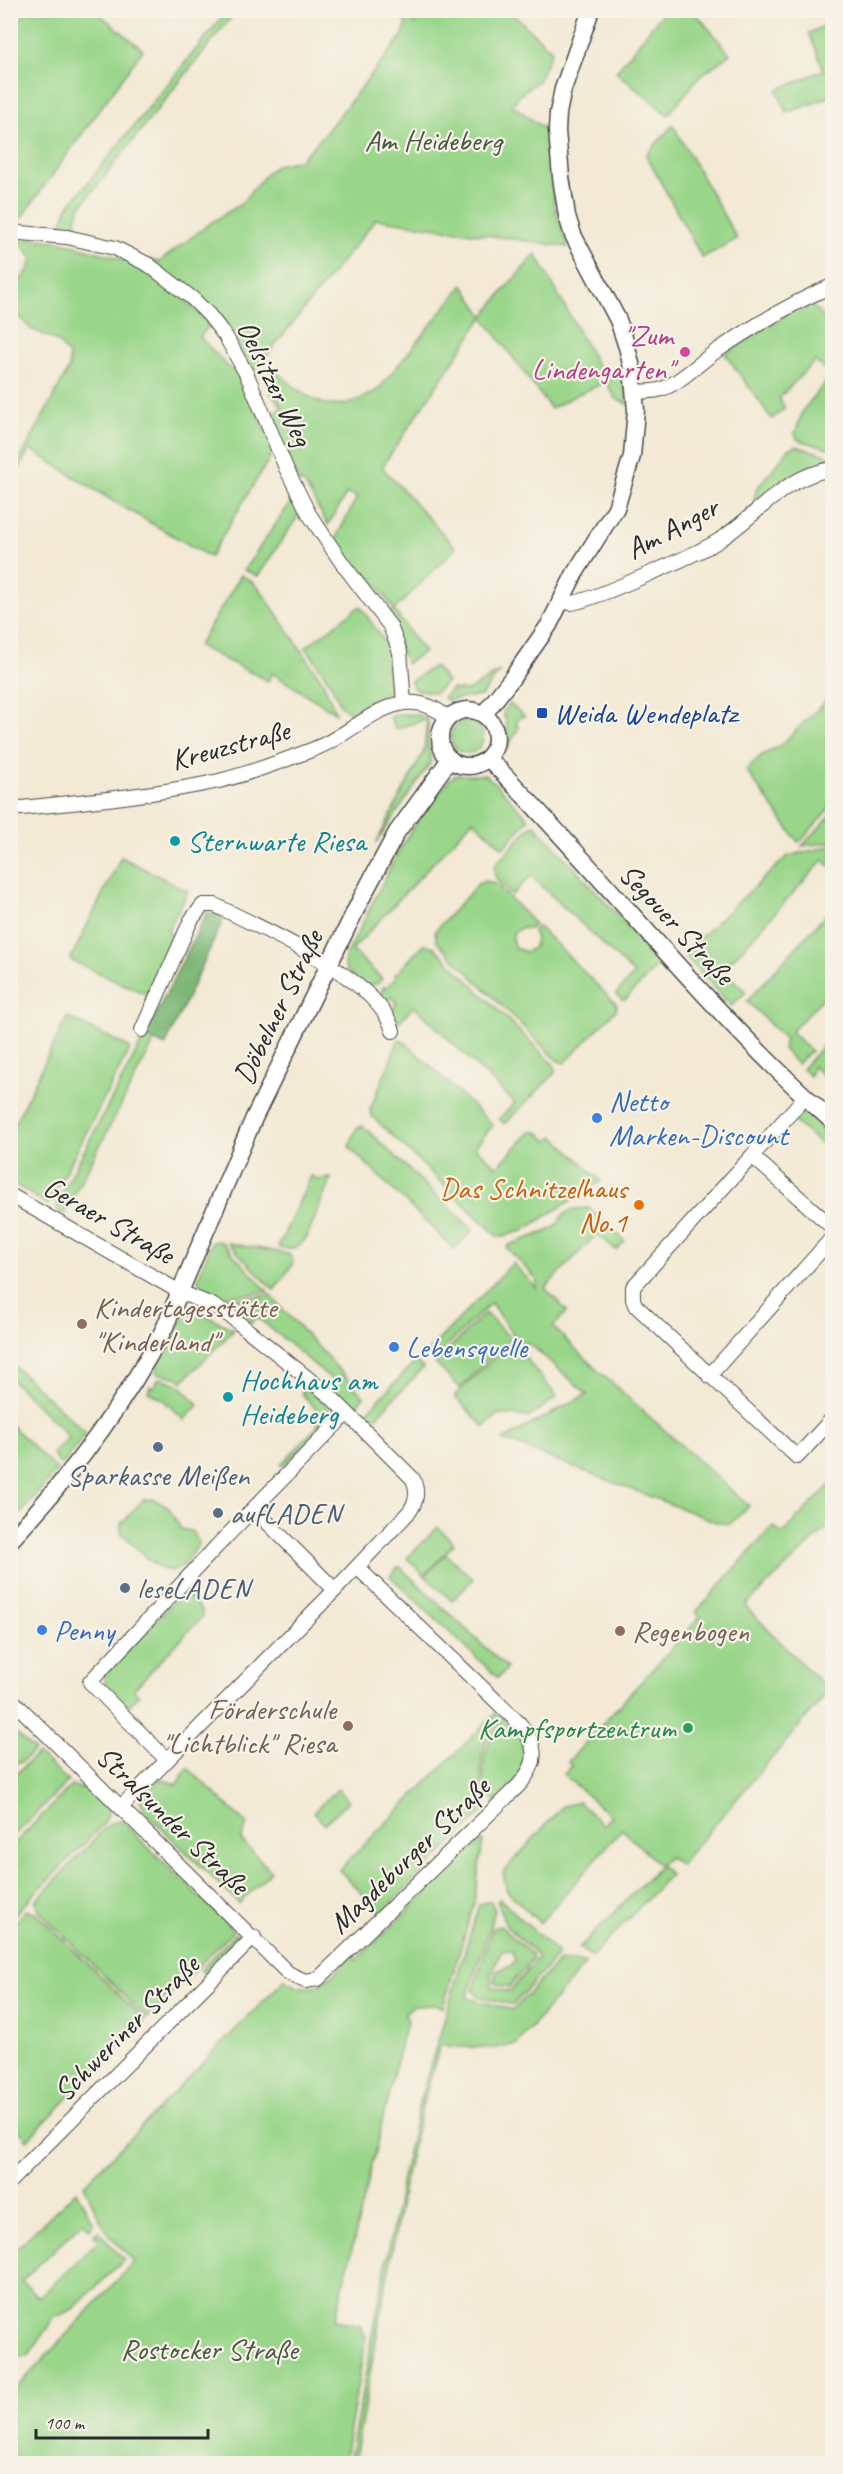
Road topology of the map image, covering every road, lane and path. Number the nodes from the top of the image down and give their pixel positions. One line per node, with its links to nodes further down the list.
1 (591, 10): 4 (street)
2 (10, 232): 7 (street, Oelsitzer Weg)
3 (832, 286): 4 (street)
4 (635, 392): 6 (street)
5 (832, 469): 6 (street, Am Anger)
6 (561, 600): 8 (street)
7 (404, 703): 9 (street, Kreuzstraße); 12 (street, Kreuzstraße)
8 (484, 714): 9 (street); 10 (street)
9 (448, 718): 11 (street)
10 (488, 758): 11 (street); 16 (street, Segouer Straße)
11 (450, 759): 13 (street, Döbelner Straße)
12 (10, 809)
13 (330, 964): 14 (street); 15 (street); 22 (street, Döbelner Straße)
14 (142, 1030)
15 (393, 1031)
16 (805, 1097): 17 (street, Segouer Straße); 18 (street)
17 (832, 1121)
18 (752, 1156): 20 (street); 23 (street)
19 (10, 1195): 22 (street, Geraer Straße)
20 (832, 1227)
21 (832, 1239): 23 (street)
22 (180, 1292): 24 (street, Geraer Straße); 27 (street, Döbelner Straße)
23 (710, 1376): 25 (street)
24 (350, 1416): 26 (street); 28 (street)
25 (832, 1419)
26 (254, 1509): 29 (street); 31 (street)
27 (10, 1542)
28 (357, 1567): 29 (street); 34 (street, Magdeburger Straße)
29 (335, 1590): 31 (street)
30 (10, 1698): 32 (street, Stralsunder Straße)
31 (167, 1760): 32 (street)
32 (121, 1807): 33 (street, Stralsunder Straße)
33 (254, 1937): 34 (street, Stralsunder Straße); 35 (street, Schweriner Straße)
34 (299, 1979)
35 (10, 2181)

